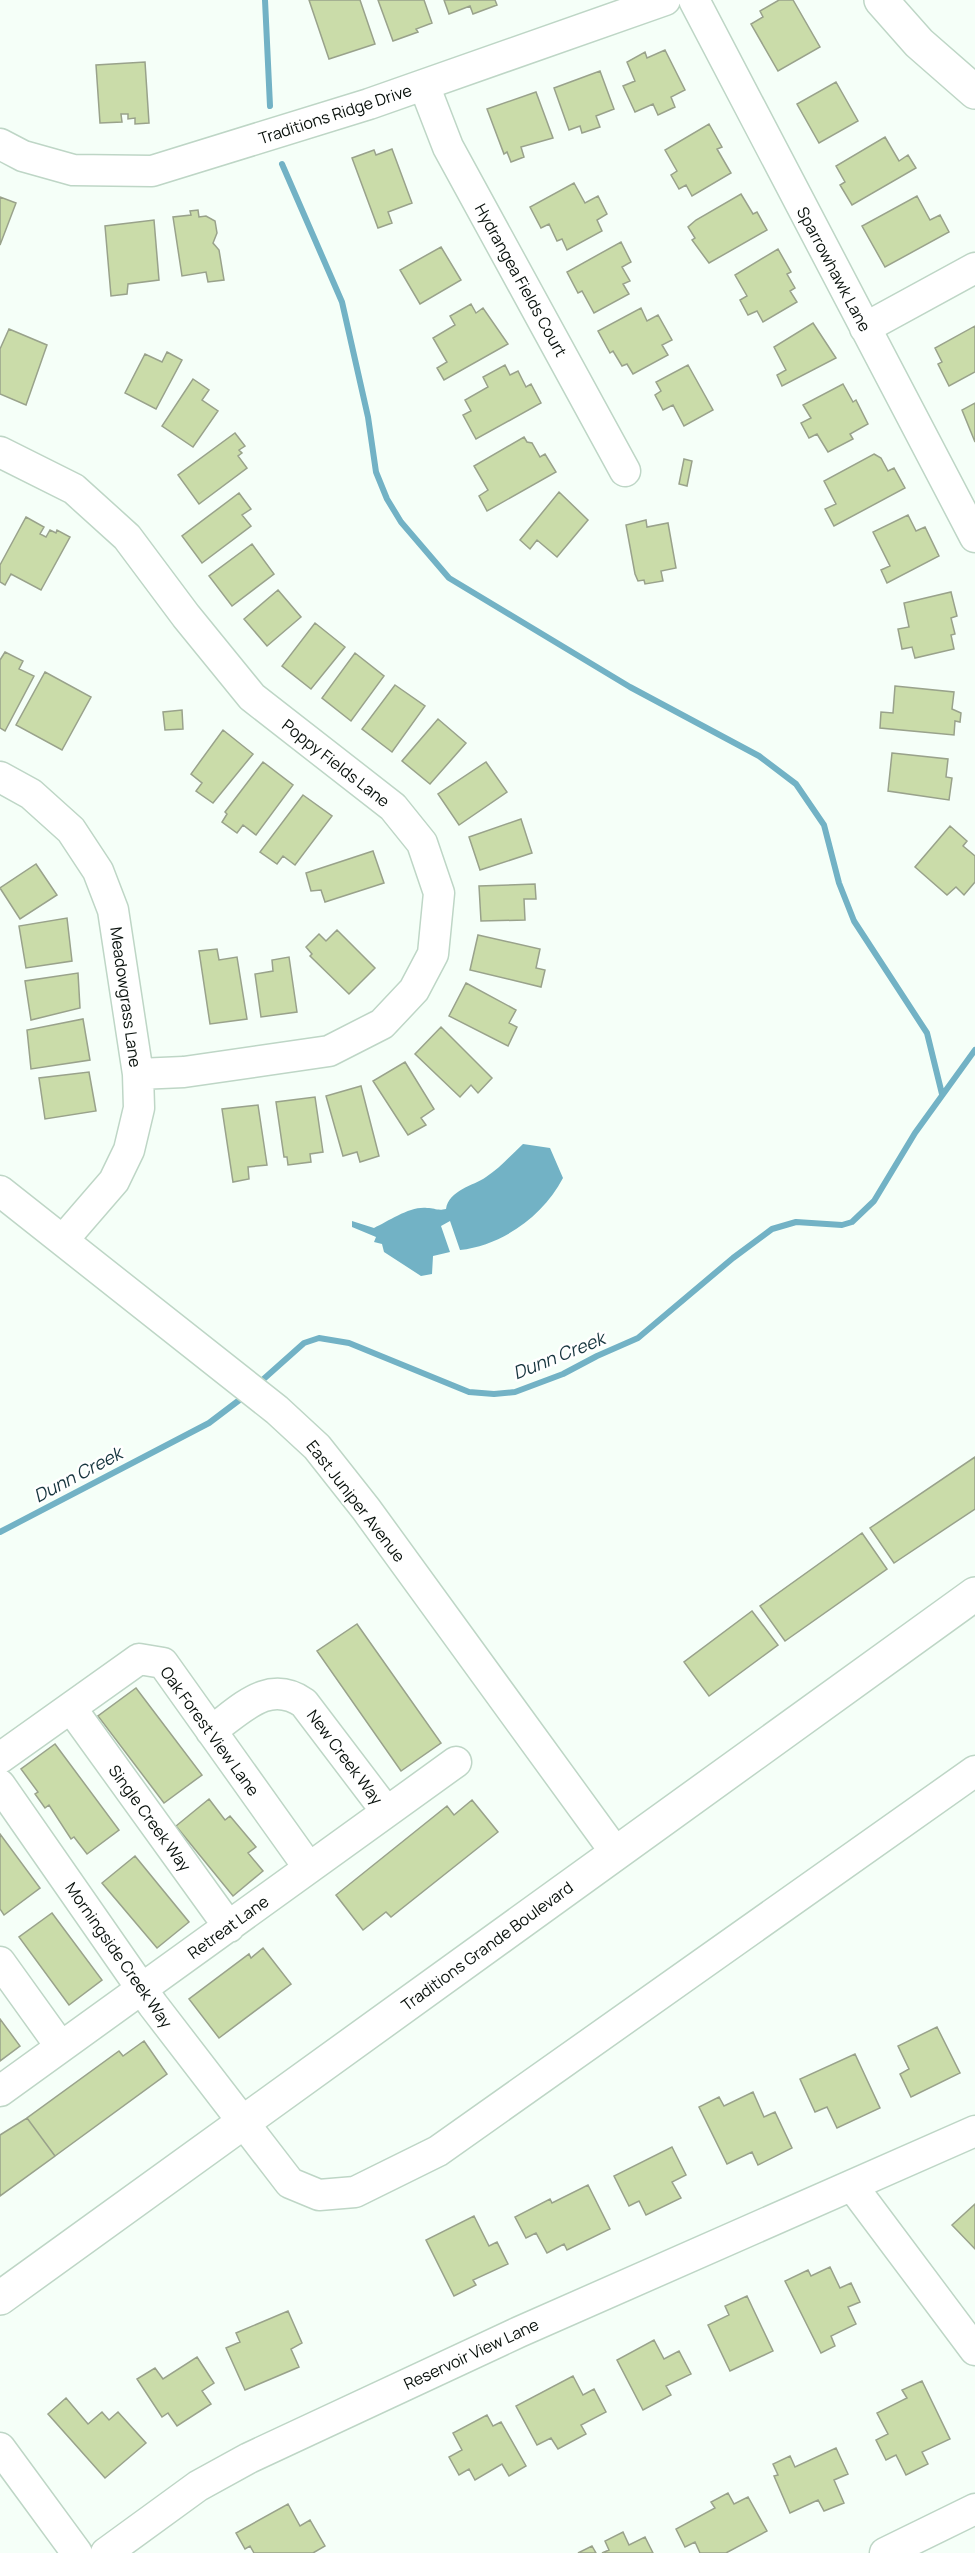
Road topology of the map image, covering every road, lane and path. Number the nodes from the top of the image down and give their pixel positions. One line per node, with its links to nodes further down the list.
1 (665, 0): 4 (street, Traditions Ridge Drive)
2 (694, 0): 8 (street, Sparrowhawk Lane)
3 (881, 0): 5 (main road)
4 (424, 85): 6 (street, Traditions Ridge Drive); 10 (street, Hydrangea Fields Court)
5 (975, 92)
6 (0, 144)
7 (975, 268): 8 (street)
8 (865, 328): 11 (street, Sparrowhawk Lane)
9 (0, 452): 13 (street, Poppy Fields Lane)
10 (626, 471)
11 (975, 537)
12 (0, 777): 13 (street, Meadowgrass Lane)
13 (138, 1074): 15 (street, Meadowgrass Lane)
14 (0, 1191): 15 (street, East Juniper Avenue)
15 (63, 1240): 24 (street, East Juniper Avenue)
16 (975, 1594): 24 (main road, Traditions Grande Boulevard)
17 (71, 1708): 18 (street, Oak Forest View Lane); 19 (street, Oak Forest View Lane); 26 (street, Single Creek Way)
18 (211, 1731): 23 (street, New Creek Way); 25 (street, Oak Forest View Lane)
19 (0, 1758)
20 (456, 1762): 23 (street, Retreat Lane)
21 (975, 1771): 31 (street, Morningside Creek Way)
22 (0, 1785): 28 (street, Morningside Creek Way)
23 (386, 1811): 25 (street, Retreat Lane)
24 (616, 1853): 31 (main road, Traditions Grande Boulevard)
25 (309, 1868): 26 (street, Retreat Lane)
26 (230, 1927): 28 (street, Retreat Lane)
27 (0, 1962): 29 (street)
28 (142, 1989): 29 (street, Retreat Lane); 31 (street, Morningside Creek Way)
29 (61, 2047): 30 (street, Retreat Lane)
30 (0, 2091)
31 (242, 2123): 34 (main road, Traditions Grande Boulevard)
32 (975, 2131): 33 (street, Reservoir View Lane)
33 (853, 2187): 35 (street); 39 (street, Reservoir View Lane)
34 (0, 2298)
35 (975, 2350)
36 (0, 2448): 38 (street)
37 (975, 2509): 40 (street)
38 (77, 2553)
39 (106, 2553)
40 (885, 2553)

